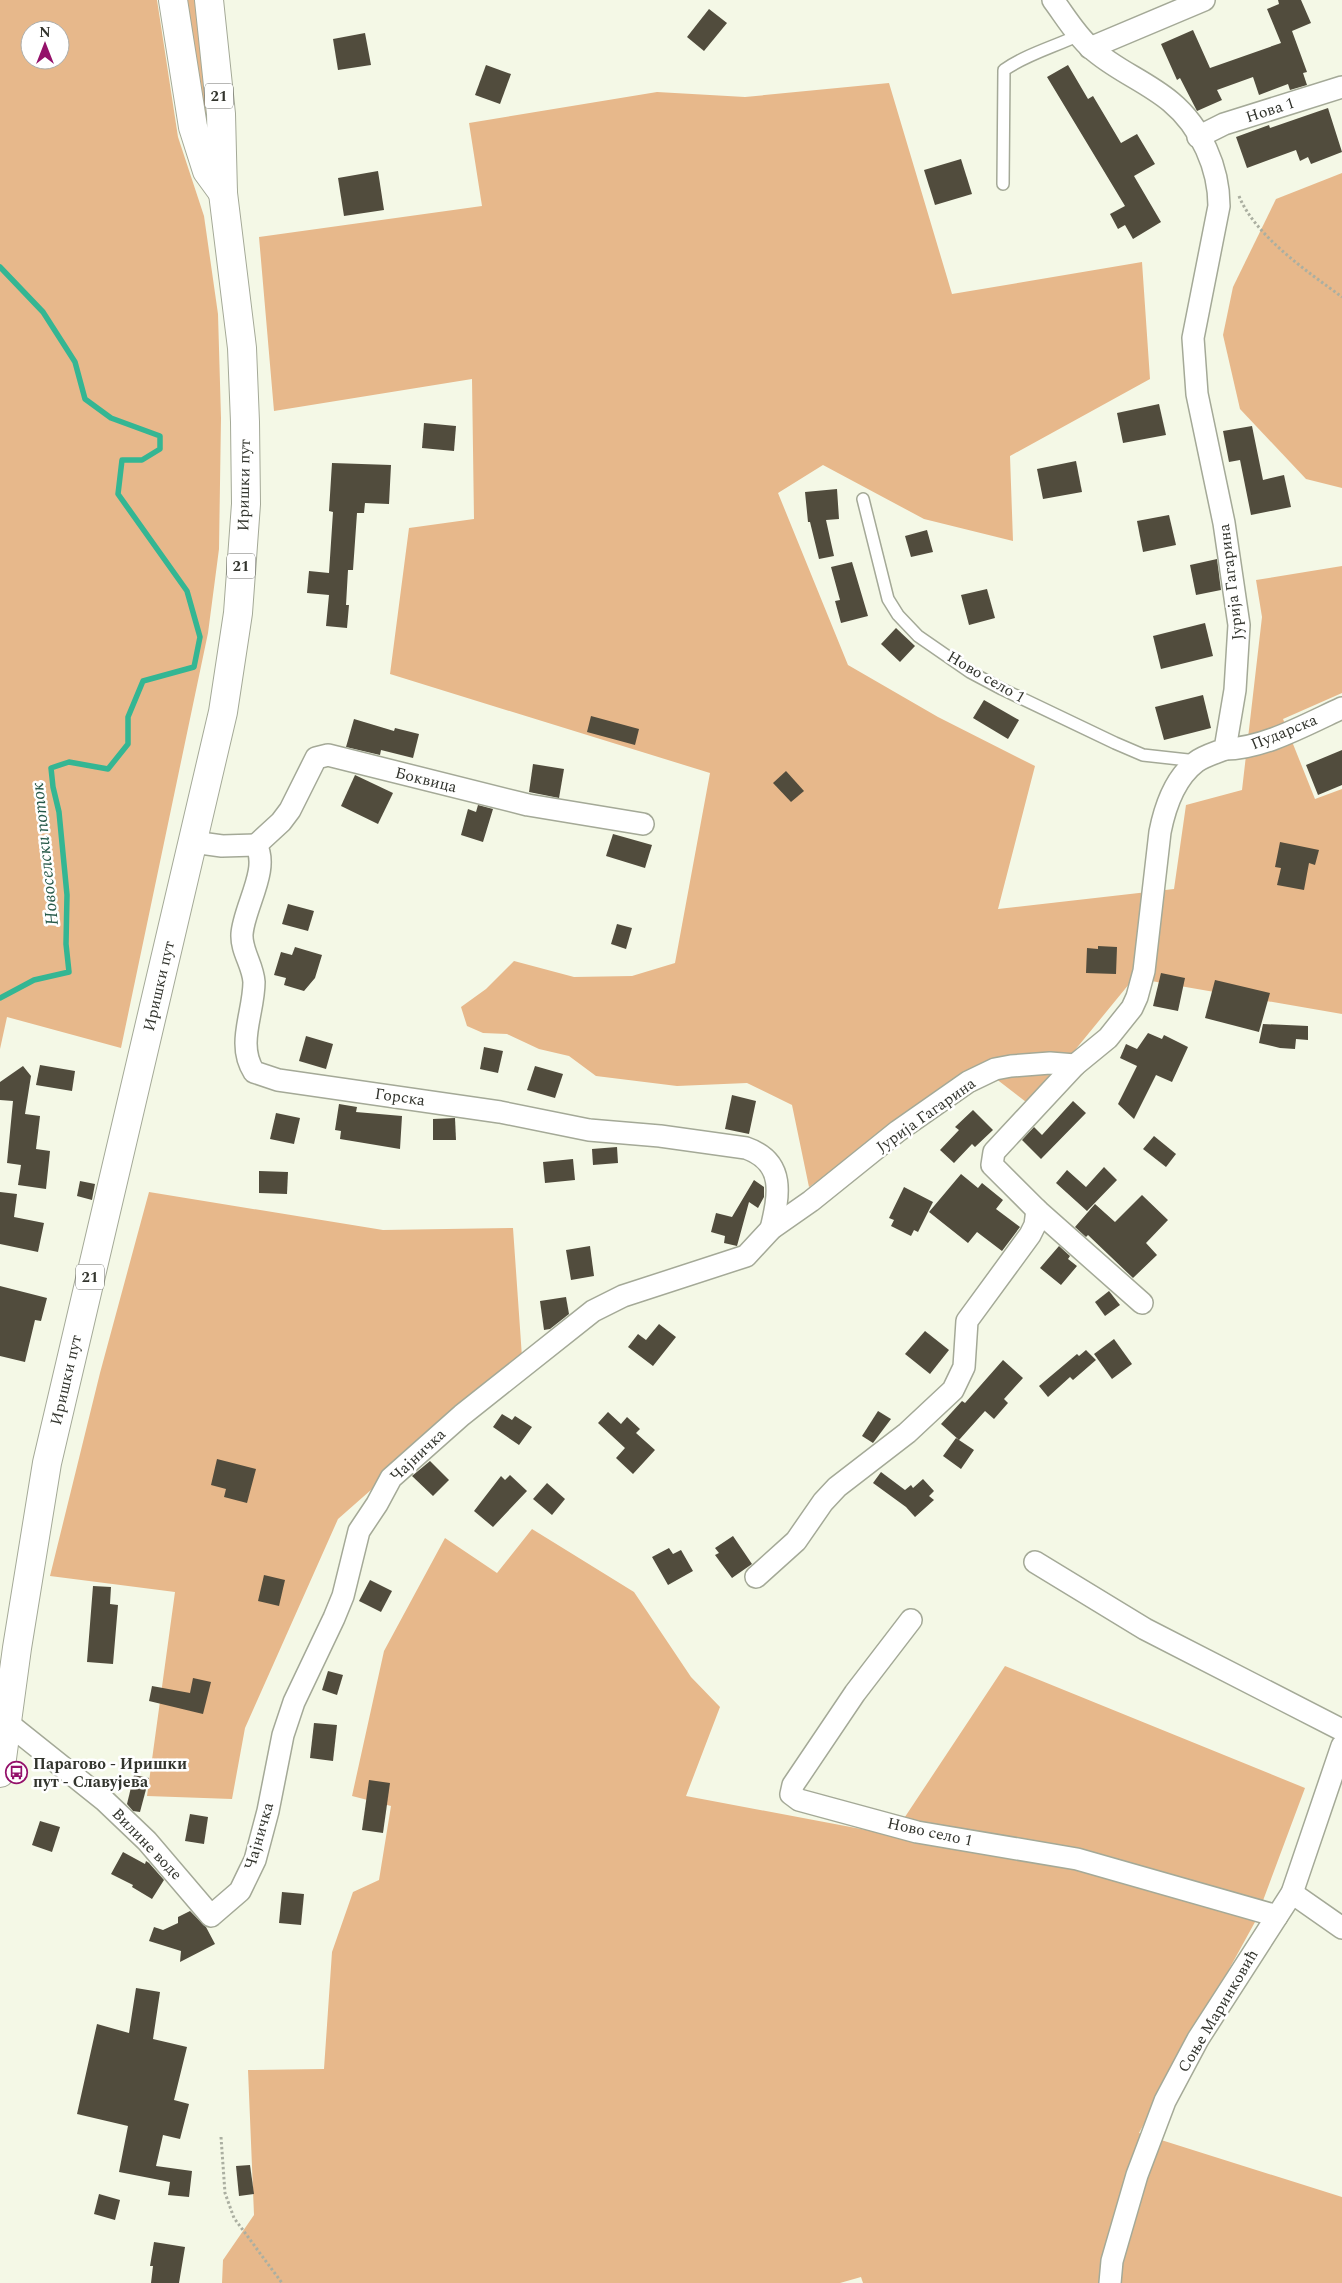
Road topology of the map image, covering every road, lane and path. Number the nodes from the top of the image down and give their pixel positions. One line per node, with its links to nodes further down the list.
1 (172, 0): 9 (main road)
2 (209, 0): 9 (main road, 21)
3 (1054, 0): 5 (street, Јурија Гагарина)
4 (1204, 0): 5 (street)
5 (1085, 42): 7 (street, Јурија Гагарина); 8 (lane)
6 (1342, 87): 7 (street, Нова 1)
7 (1198, 137): 14 (street, Јурија Гагарина)
8 (1003, 184)
9 (223, 193): 17 (main road, Иришки пут / 21)
10 (1238, 193): 11 (path)
11 (1342, 297)
12 (863, 499): 15 (lane, Ново село 1)
13 (1342, 708): 14 (street, Пударска)
14 (1225, 749): 15 (street)
15 (1197, 761): 19 (street)
16 (643, 824): 18 (street, Боквица)
17 (193, 842): 18 (street); 26 (main road, Иришки пут / 21)
18 (256, 845): 21 (street, Горска)
19 (1075, 1065): 20 (street); 21 (street, Јурија Гагарина)
20 (1037, 1210): 22 (street); 24 (street)
21 (771, 1229): 31 (street, Чајничка)
22 (1142, 1303)
23 (1035, 1562): 27 (street)
24 (756, 1578)
25 (911, 1620): 32 (street, Ново село 1)
26 (3, 1719): 29 (main road, Иришки пут / 21); 31 (street, Вилине воде)
27 (1342, 1730)
28 (1342, 1746): 30 (street, Соње Маринковић)
29 (0, 1773)
30 (1292, 1893): 32 (street, Соње Маринковић); 33 (street)
31 (211, 1916)
32 (1277, 1916): 36 (street, Соње Маринковић)
33 (1342, 1928)
34 (221, 2137): 35 (path)
35 (282, 2283)
36 (1110, 2283)

